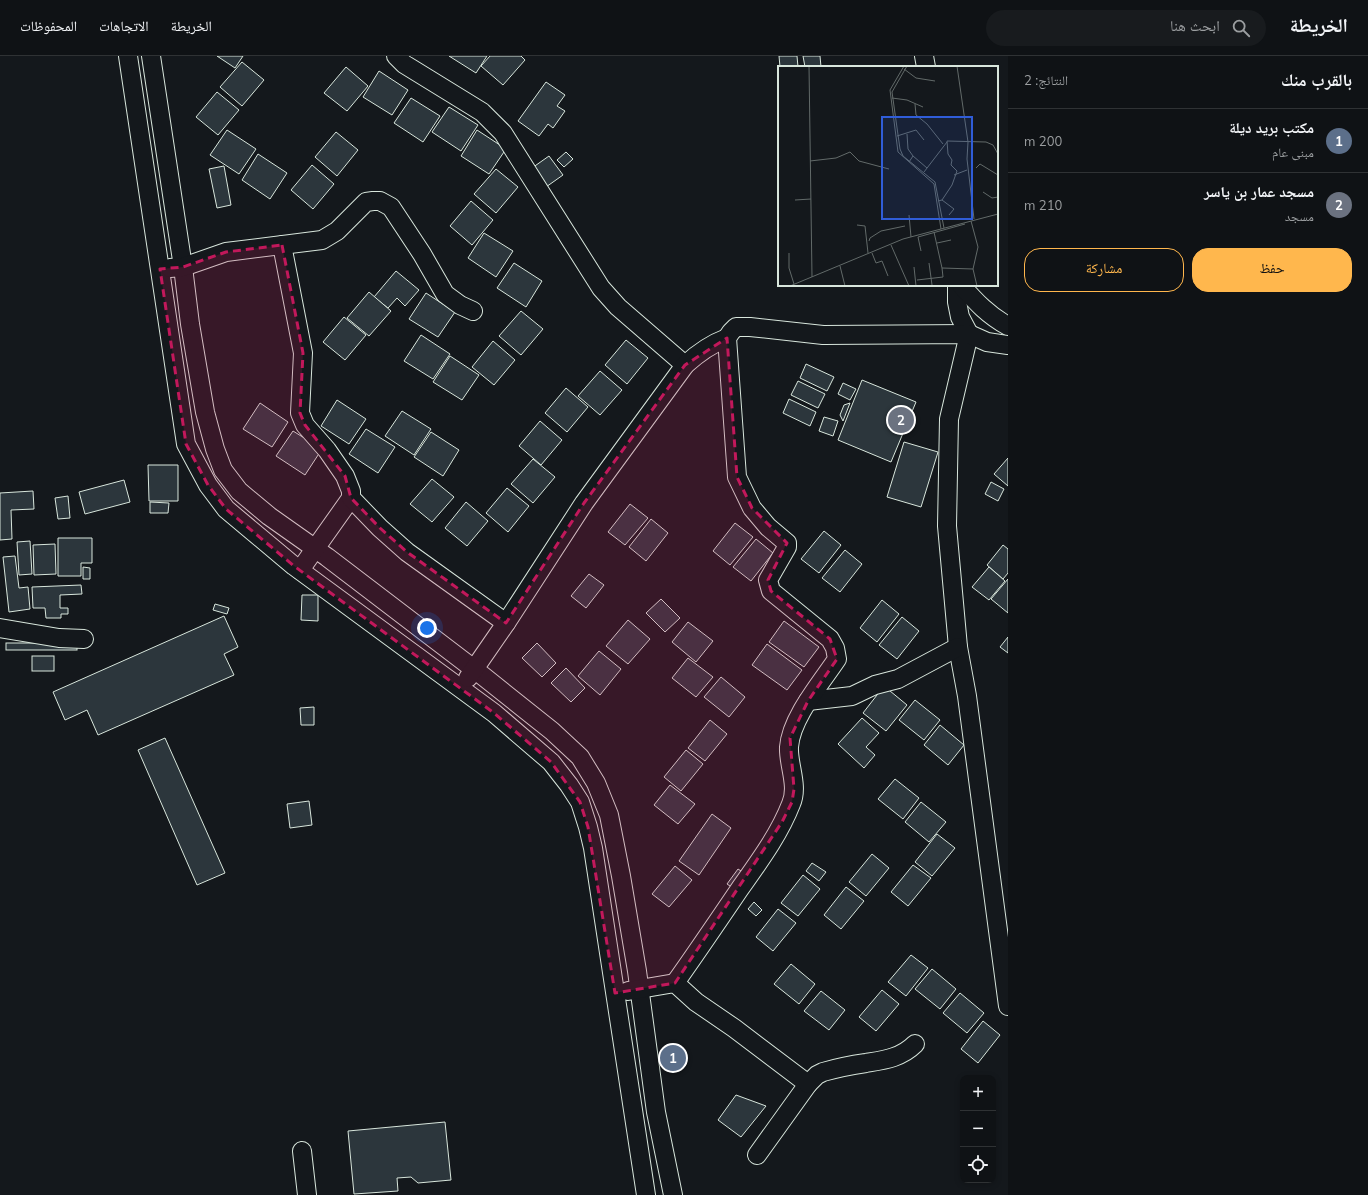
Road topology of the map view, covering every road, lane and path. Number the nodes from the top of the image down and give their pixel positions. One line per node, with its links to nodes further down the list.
1 (128, 56): 8 (street)
2 (151, 56): 7 (street)
3 (396, 56): 16 (street)
4 (924, 56): 5 (street)
5 (926, 66)
6 (282, 245): 7 (street); 11 (street); 17 (street)
7 (183, 267): 8 (street); 18 (street)
8 (160, 269): 19 (street)
9 (957, 286): 13 (street)
10 (961, 286): 12 (street)
11 (473, 312)
12 (1008, 326)
13 (969, 334): 14 (street); 15 (street); 23 (street)
14 (727, 338): 16 (street); 26 (street)
15 (1008, 345)
16 (685, 364): 20 (street)
17 (351, 498): 18 (street); 20 (street)
18 (315, 548): 19 (street); 24 (street)
19 (300, 570): 25 (street)
20 (506, 623): 24 (street)
21 (0, 628): 22 (street)
22 (84, 639)
23 (958, 647): 26 (street); 30 (street)
24 (475, 670): 25 (street); 28 (street)
25 (460, 688): 29 (street)
26 (808, 701): 27 (street)
27 (675, 983): 28 (street); 32 (street)
28 (639, 989): 29 (street); 37 (street)
29 (615, 993): 36 (street)
30 (1008, 1006)
31 (915, 1044): 32 (street)
32 (808, 1084): 34 (street)
33 (302, 1152): 35 (street)
34 (757, 1155)
35 (307, 1195)
36 (646, 1195)
37 (673, 1195)

